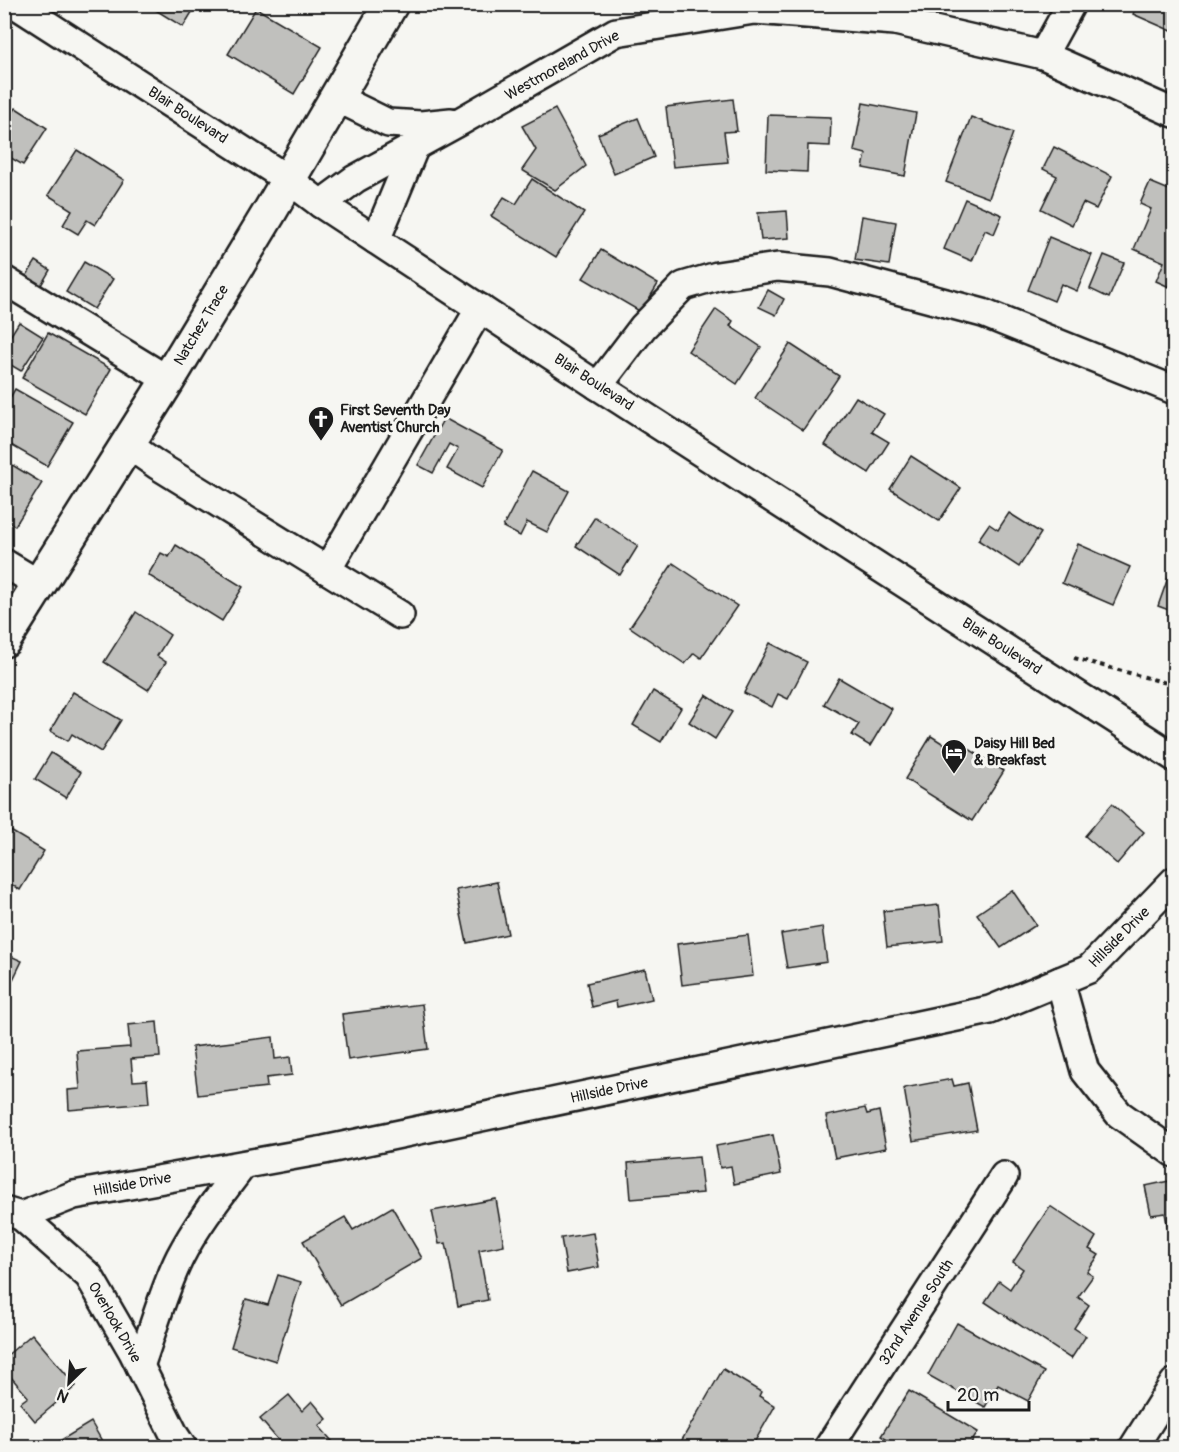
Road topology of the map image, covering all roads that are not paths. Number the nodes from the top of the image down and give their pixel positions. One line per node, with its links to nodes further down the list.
1 (15, 4): 9 (street, Blair Boulevard)
2 (391, 4): 5 (main road, Natchez Trace)
3 (1071, 4): 4 (street)
4 (1043, 55): 6 (street, Westmoreland Drive); 7 (street, Westmoreland Drive)
5 (337, 98): 7 (street); 9 (main road, Natchez Trace)
6 (1174, 113)
7 (461, 121): 8 (street, Westmoreland Drive)
8 (415, 146): 10 (street, Westmoreland Drive); 11 (street)
9 (289, 180): 10 (street, Blair Boulevard); 14 (main road, Natchez Trace)
10 (321, 204): 11 (street, Blair Boulevard)
11 (376, 240): 13 (street, Blair Boulevard)
12 (4, 280): 14 (street)
13 (480, 308): 15 (street, Blair Boulevard); 19 (street)
14 (168, 380): 17 (main road, Natchez Trace)
15 (598, 386): 16 (street); 23 (street, Blair Boulevard)
16 (1174, 390)
17 (127, 444): 19 (street); 20 (main road, Natchez Trace)
18 (4, 563): 20 (street)
19 (327, 570): 21 (street)
20 (39, 584): 22 (main road, Natchez Trace)
21 (400, 615)
22 (4, 640)
23 (1174, 757)
24 (1174, 881): 25 (street, Hillside Drive)
25 (1060, 981): 26 (street); 27 (street, Hillside Drive)
26 (1174, 1153)
27 (243, 1165): 29 (street, Hillside Drive); 30 (street)
28 (1004, 1176): 33 (street, 32nd Avenue South)
29 (13, 1214): 30 (street, Overlook Drive)
30 (140, 1366): 32 (street, Overlook Drive)
31 (1174, 1383): 34 (street)
32 (183, 1448)
33 (828, 1448)
34 (1133, 1448)

